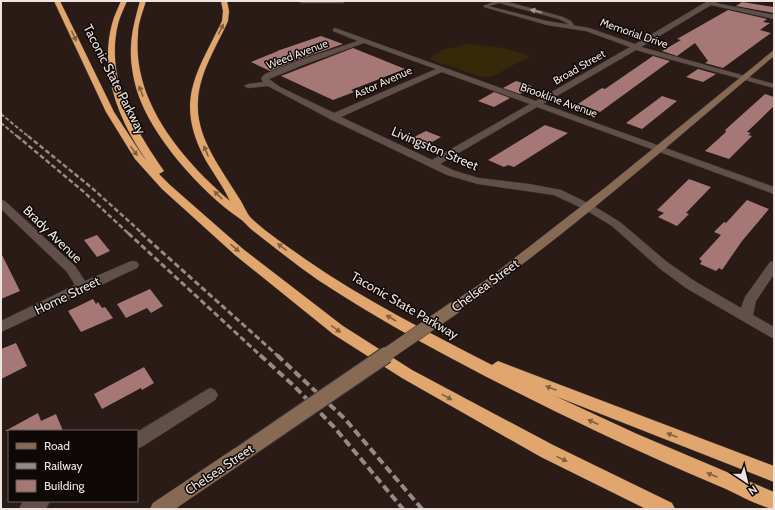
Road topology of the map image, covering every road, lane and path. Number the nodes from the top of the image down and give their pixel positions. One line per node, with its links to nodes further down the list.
1 (57, 1): 28 (highway, Taconic State Parkway, one-way to 28)
2 (124, 1): 28 (highway)
3 (143, 1): 27 (highway, one-way to 3)
4 (224, 1): 27 (highway, Taconic State Parkway, one-way to 4)
5 (301, 1): 6 (street)
6 (343, 1)
7 (701, 1): 8 (street)
8 (713, 2): 10 (street); 13 (street, Broad Street)
9 (486, 6): 13 (street, Memorial Drive)
10 (774, 17)
11 (335, 30): 12 (street, Brookline Avenue)
12 (364, 41): 15 (street, Brookline Avenue); 17 (street, Weed Avenue)
13 (636, 47): 16 (street, Memorial Drive); 20 (street, Broad Street)
14 (774, 52): 16 (street, Chelsea Street)
15 (443, 69): 20 (street, Brookline Avenue); 21 (street, Astor Avenue)
16 (743, 77): 19 (street, Memorial Drive); 22 (street, Chelsea Street)
17 (270, 84): 18 (street, Weed Avenue); 21 (street, Livingston Street)
18 (248, 86)
19 (774, 86)
20 (536, 104): 22 (street, Brookline Avenue); 23 (street, Broad Street)
21 (333, 117): 23 (street, Livingston Street)
22 (657, 148): 24 (street, Brookline Avenue); 26 (street, Chelsea Street)
23 (433, 164): 26 (street, Livingston Street)
24 (774, 191)
25 (1, 203): 31 (street, Brady Avenue)
26 (588, 207): 32 (street, Livingston Street); 43 (street, Chelsea Street, bridge)
27 (247, 220): 35 (highway, Taconic State Parkway, one-way to 27)
28 (205, 222): 39 (highway, Taconic State Parkway, one-way to 39)
29 (133, 265): 31 (street, Home Street)
30 (774, 265): 32 (street)
31 (83, 286): 33 (street, Home Street)
32 (746, 316): 34 (street, Livingston Street)
33 (1, 327)
34 (774, 334)
35 (437, 344): 38 (highway, one-way to 35); 40 (highway, Taconic State Parkway, one-way to 35)
36 (210, 396): 37 (street)
37 (138, 440)
38 (774, 474)
39 (621, 488): 44 (highway); 45 (highway, Taconic State Parkway)
40 (774, 501)
41 (39, 502): 42 (street)
42 (28, 509)
43 (159, 509)
44 (652, 509)
45 (666, 509)

